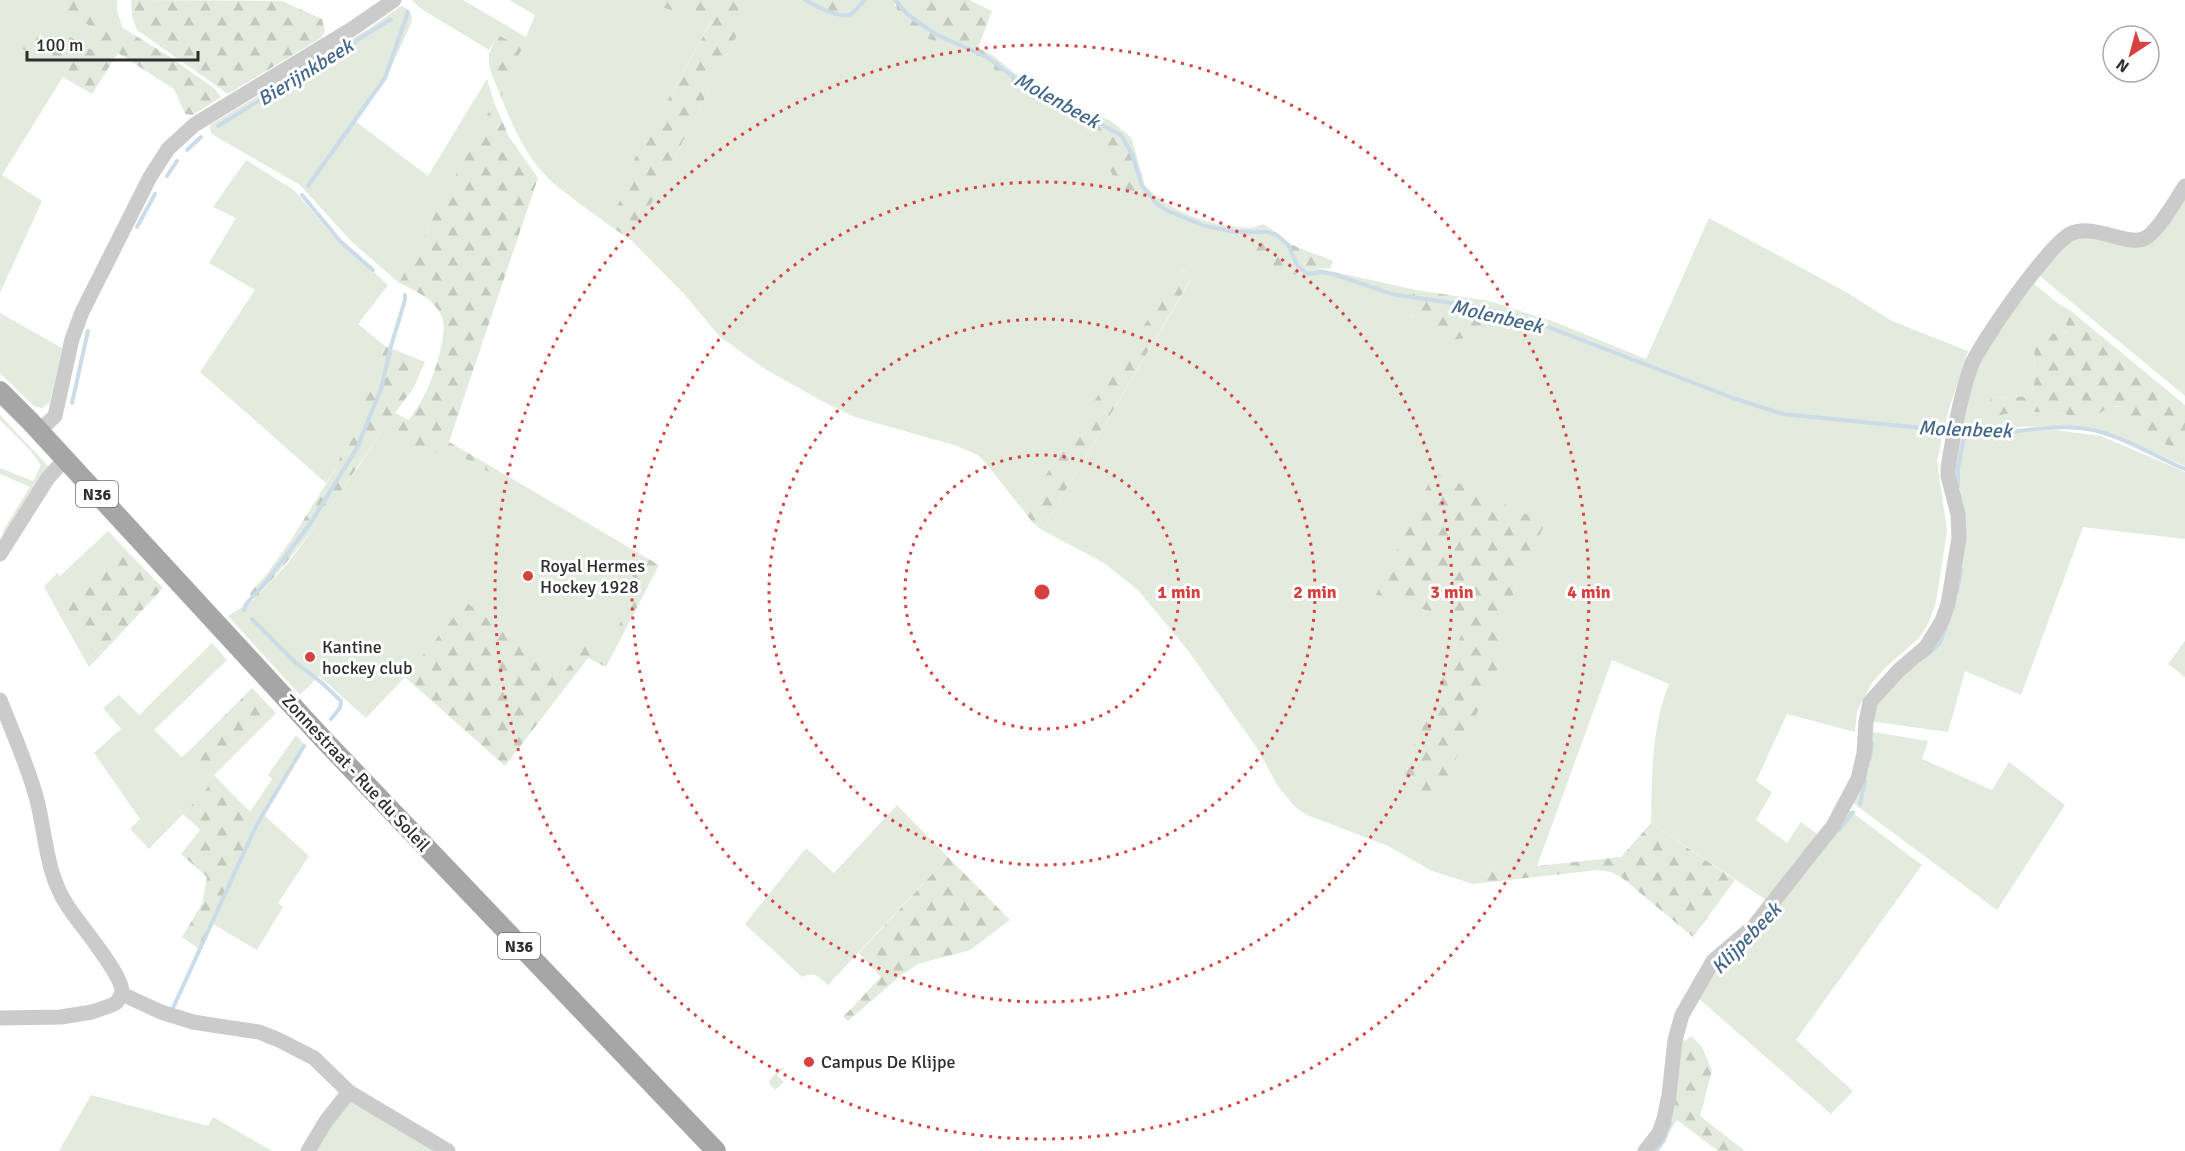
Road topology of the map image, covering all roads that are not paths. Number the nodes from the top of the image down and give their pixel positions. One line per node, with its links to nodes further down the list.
1 (394, 0): 4 (street)
2 (2185, 186): 14 (street)
3 (0, 392): 4 (main road, Zonnestraat - Rue du Soleil / N36)
4 (39, 431): 5 (main road, Zonnestraat - Rue du Soleil / N36)
5 (65, 459): 6 (street); 13 (main road, Zonnestraat - Rue du Soleil / N36)
6 (0, 554)
7 (0, 700): 8 (street)
8 (122, 994): 9 (street); 10 (street)
9 (0, 1018)
10 (349, 1092): 11 (street); 12 (street)
11 (308, 1151)
12 (448, 1151)
13 (716, 1151)
14 (1645, 1151)

